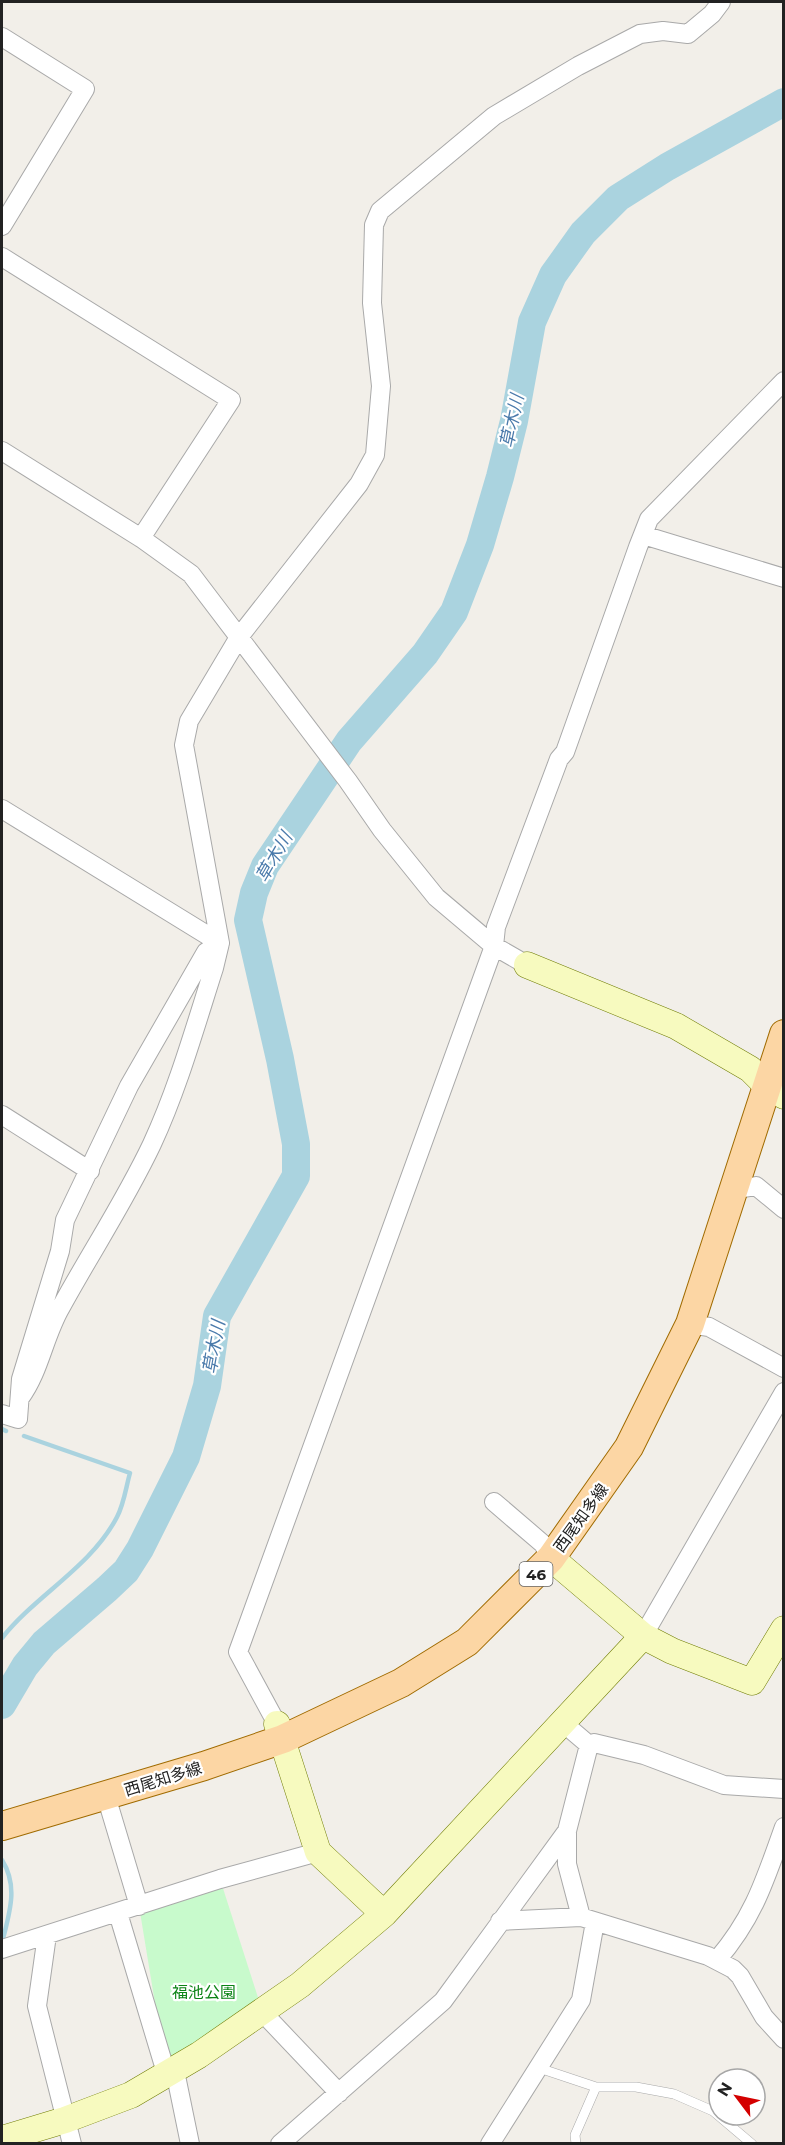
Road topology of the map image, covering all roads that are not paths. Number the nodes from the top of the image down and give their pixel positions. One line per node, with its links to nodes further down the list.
1 (722, 2): 10 (street)
2 (2, 37): 3 (street)
3 (2, 226)
4 (2, 257): 8 (street)
5 (783, 381): 7 (street)
6 (2, 452): 8 (street)
7 (644, 535): 9 (street); 13 (street)
8 (141, 538): 10 (street)
9 (783, 578)
10 (239, 637): 12 (street); 13 (street)
11 (2, 809): 12 (street)
12 (220, 943): 18 (street); 24 (street)
13 (494, 946): 14 (street); 31 (street)
14 (527, 965): 16 (street)
15 (783, 1034): 16 (main road, 西尾知多線 / 46)
16 (775, 1090): 19 (main road, 西尾知多線 / 46)
17 (2, 1115): 18 (street)
18 (90, 1170): 24 (street)
19 (733, 1190): 20 (street); 21 (main road, 西尾知多線 / 46)
20 (783, 1209)
21 (690, 1324): 22 (street); 27 (main road, 西尾知多線 / 46)
22 (783, 1368)
23 (783, 1392): 29 (street)
24 (21, 1398): 25 (street)
25 (2, 1414)
26 (494, 1502): 27 (street)
27 (551, 1558): 29 (street); 31 (main road, 西尾知多線 / 46)
28 (783, 1629): 29 (street)
29 (643, 1636): 30 (street)
30 (562, 1722): 32 (street); 41 (street)
31 (280, 1731): 34 (main road, 西尾知多線 / 46); 38 (street)
32 (589, 1745): 33 (street); 37 (street)
33 (783, 1790)
34 (106, 1796): 35 (main road, 西尾知多線 / 46); 39 (street)
35 (2, 1826)
36 (783, 1827): 46 (street)
37 (567, 1831): 42 (street); 43 (street)
38 (318, 1852): 39 (street); 41 (street)
39 (139, 1906): 40 (street)
40 (118, 1913): 44 (street); 50 (street)
41 (384, 1914): 47 (street)
42 (588, 1919): 43 (street); 46 (street); 49 (street)
43 (500, 1921): 52 (street)
44 (47, 1935): 45 (street); 53 (street)
45 (9, 1946)
46 (717, 1960): 48 (street)
47 (263, 2013): 50 (street); 52 (street)
48 (783, 2039)
49 (539, 2068): 51 (lane); 57 (street)
50 (171, 2073): 53 (street); 55 (street)
51 (596, 2088): 58 (lane); 59 (lane)
52 (339, 2093): 56 (street)
53 (69, 2132): 54 (street)
54 (2, 2139)
55 (190, 2144)
56 (280, 2144)
57 (490, 2144)
58 (576, 2144)
59 (752, 2144)

